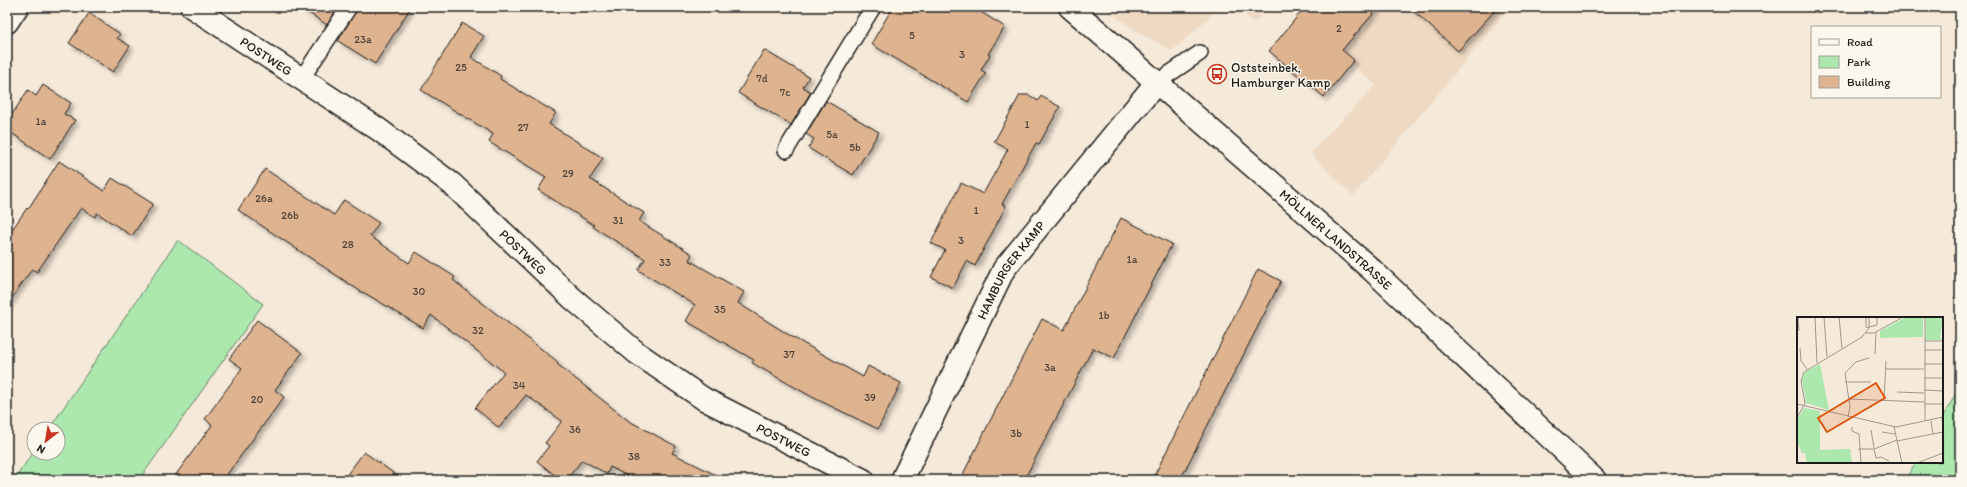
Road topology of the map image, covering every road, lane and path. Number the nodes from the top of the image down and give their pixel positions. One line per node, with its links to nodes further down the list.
1 (18, 7): 6 (street)
2 (192, 7): 8 (street, POSTWEG)
3 (349, 7): 8 (lane)
4 (873, 7): 10 (lane)
5 (1070, 7): 9 (street, MÖLLNER LANDSTRASSE)
6 (7, 22)
7 (1200, 53): 9 (lane)
8 (302, 78): 11 (street, POSTWEG)
9 (1156, 83): 12 (street, HAMBURGER KAMP); 13 (street, MÖLLNER LANDSTRASSE)
10 (786, 150)
11 (863, 480)
12 (902, 480)
13 (1594, 480)

